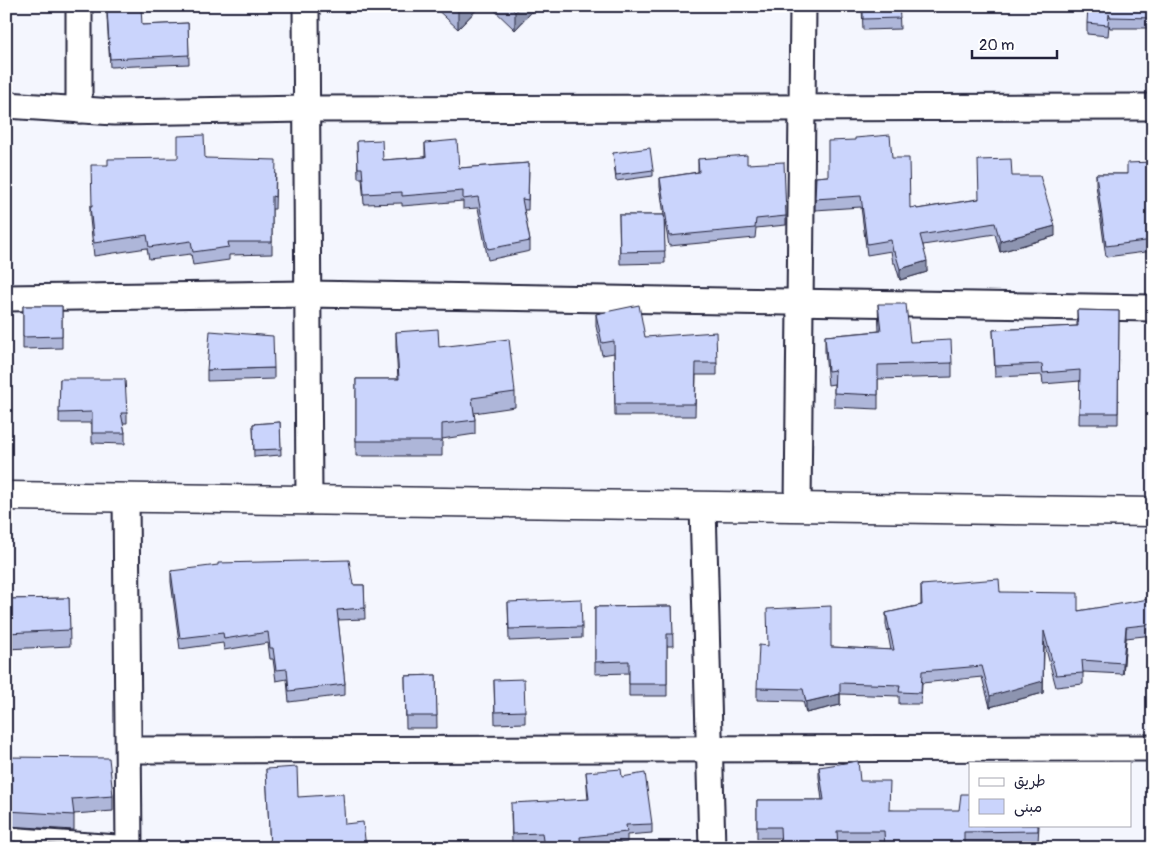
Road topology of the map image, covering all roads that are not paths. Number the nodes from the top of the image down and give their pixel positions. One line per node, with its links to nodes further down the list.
1 (79, 6): 8 (street)
2 (306, 6): 6 (street)
3 (803, 6): 7 (street)
4 (6, 105): 8 (street)
5 (1153, 107): 7 (street)
6 (306, 109): 7 (street); 8 (street); 9 (street)
7 (802, 109): 11 (street)
8 (79, 110)
9 (308, 294): 10 (street); 11 (street); 15 (street)
10 (6, 298)
11 (800, 303): 12 (street); 17 (street)
12 (1153, 308)
13 (6, 496): 14 (main road)
14 (126, 498): 15 (main road); 20 (street)
15 (309, 500): 16 (main road)
16 (703, 506): 17 (main road); 21 (street)
17 (798, 507): 18 (main road)
18 (1153, 512)
19 (1153, 748): 21 (street)
20 (129, 750): 21 (street); 24 (street)
21 (709, 750): 25 (street)
22 (6, 840): 23 (street)
23 (117, 848)
24 (129, 848)
25 (712, 848)

